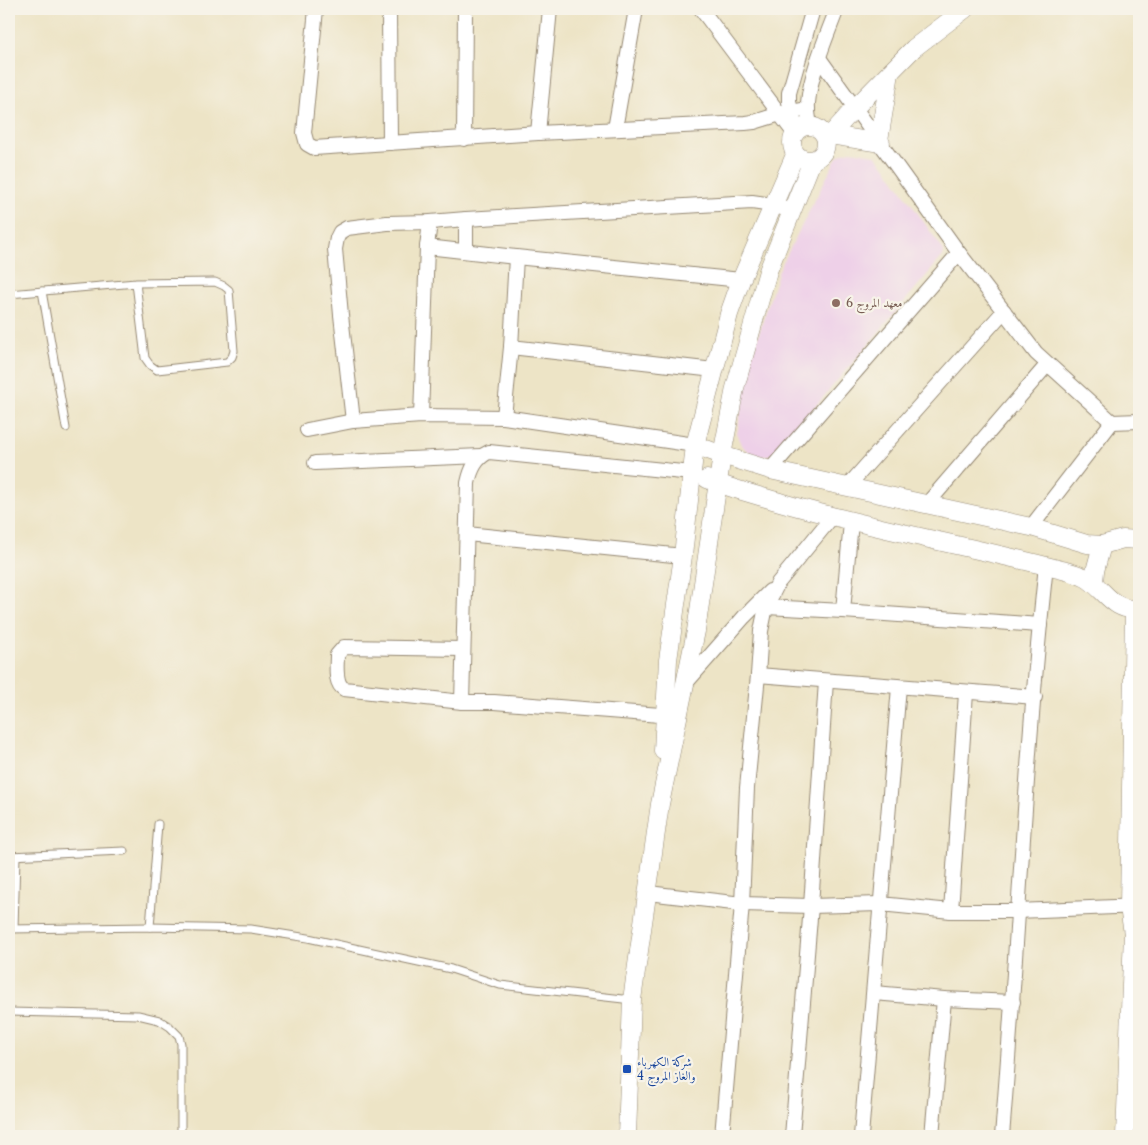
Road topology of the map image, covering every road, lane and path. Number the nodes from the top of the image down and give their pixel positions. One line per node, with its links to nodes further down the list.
1 (316, 9): 19 (street)
2 (389, 9): 19 (street)
3 (465, 9): 17 (street)
4 (550, 9): 16 (street)
5 (636, 9): 14 (street)
6 (701, 9): 13 (street)
7 (813, 9): 13 (street)
8 (837, 9): 10 (street)
9 (965, 9): 11 (street)
10 (819, 58): 12 (street); 15 (street)
11 (890, 73): 12 (street); 18 (street)
12 (854, 110): 15 (street); 18 (street)
13 (786, 113): 14 (street); 15 (street)
14 (615, 129): 16 (street)
15 (812, 129): 18 (street); 20 (street); 21 (street)
16 (538, 133): 17 (street)
17 (464, 139): 19 (street)
18 (880, 142): 28 (street)
19 (390, 143)
20 (795, 155): 21 (street); 22 (street)
21 (812, 161): 23 (street)
22 (773, 205): 23 (street); 24 (street); 30 (street)
23 (791, 211): 46 (street)
24 (466, 218): 25 (street); 27 (street)
25 (430, 222): 26 (street); 40 (street)
26 (427, 247): 27 (street); 38 (street)
27 (466, 251): 29 (street)
28 (959, 253): 34 (street); 49 (street)
29 (516, 257): 30 (street); 35 (street)
30 (741, 280): 37 (street)
31 (136, 283): 31 (lane); 32 (lane)
32 (42, 290): 33 (lane); 43 (lane)
33 (9, 294)
34 (1004, 311): 36 (street); 52 (street)
35 (511, 347): 37 (street); 39 (street)
36 (1047, 365): 42 (street); 53 (street)
37 (714, 370): 45 (street)
38 (421, 416): 39 (street); 40 (street)
39 (504, 417): 45 (street)
40 (353, 421): 44 (street)
41 (1139, 421): 42 (street)
42 (1112, 422): 56 (street)
43 (66, 428)
44 (308, 430)
45 (695, 445): 46 (street); 50 (street)
46 (722, 455): 49 (street); 51 (street)
47 (481, 456): 48 (street); 50 (street); 57 (street)
48 (315, 463)
49 (770, 470): 52 (street)
50 (692, 473): 51 (street); 60 (street)
51 (717, 484): 54 (street); 71 (street)
52 (848, 486): 53 (street)
53 (928, 504): 56 (street)
54 (832, 517): 55 (street); 63 (street)
55 (850, 522): 61 (street); 66 (street)
56 (1031, 527): 59 (street)
57 (467, 534): 60 (street); 68 (street)
58 (1139, 540): 59 (street)
59 (1102, 545): 62 (street)
60 (683, 556): 76 (street)
61 (1046, 566): 62 (street); 67 (street)
62 (1094, 583): 65 (street)
63 (778, 584): 64 (street); 71 (street)
64 (766, 607): 66 (street); 69 (street)
65 (1136, 609): 84 (street)
66 (844, 611): 67 (street)
67 (1040, 625): 74 (street)
68 (463, 649): 75 (street); 75 (street)
69 (758, 675): 70 (street); 81 (street)
70 (826, 682): 72 (street); 83 (street)
71 (686, 683): 76 (street)
72 (899, 687): 73 (street); 82 (street)
73 (966, 693): 74 (street); 85 (street)
74 (1035, 697): 86 (street)
75 (462, 702): 76 (street)
76 (672, 716): 80 (street)
77 (158, 824): 87 (lane)
78 (124, 851): 79 (lane)
79 (13, 856): 88 (lane)
80 (648, 893): 81 (street); 92 (street)
81 (742, 904): 83 (street); 97 (street)
82 (880, 904): 83 (street); 85 (street); 90 (street)
83 (811, 906): 98 (street)
84 (1134, 906): 86 (street); 89 (street)
85 (951, 911): 86 (street)
86 (1017, 911): 93 (street)
87 (150, 927): 88 (lane); 92 (lane)
88 (12, 929)
89 (1136, 942): 102 (street)
90 (874, 993): 91 (street); 99 (street)
91 (944, 999): 93 (street); 100 (street)
92 (632, 1000): 96 (street)
93 (1013, 1002): 101 (street)
94 (9, 1012): 95 (lane)
95 (180, 1136)
96 (627, 1136)
97 (722, 1136)
98 (792, 1136)
99 (861, 1136)
100 (932, 1136)
101 (1002, 1136)
102 (1125, 1136)

